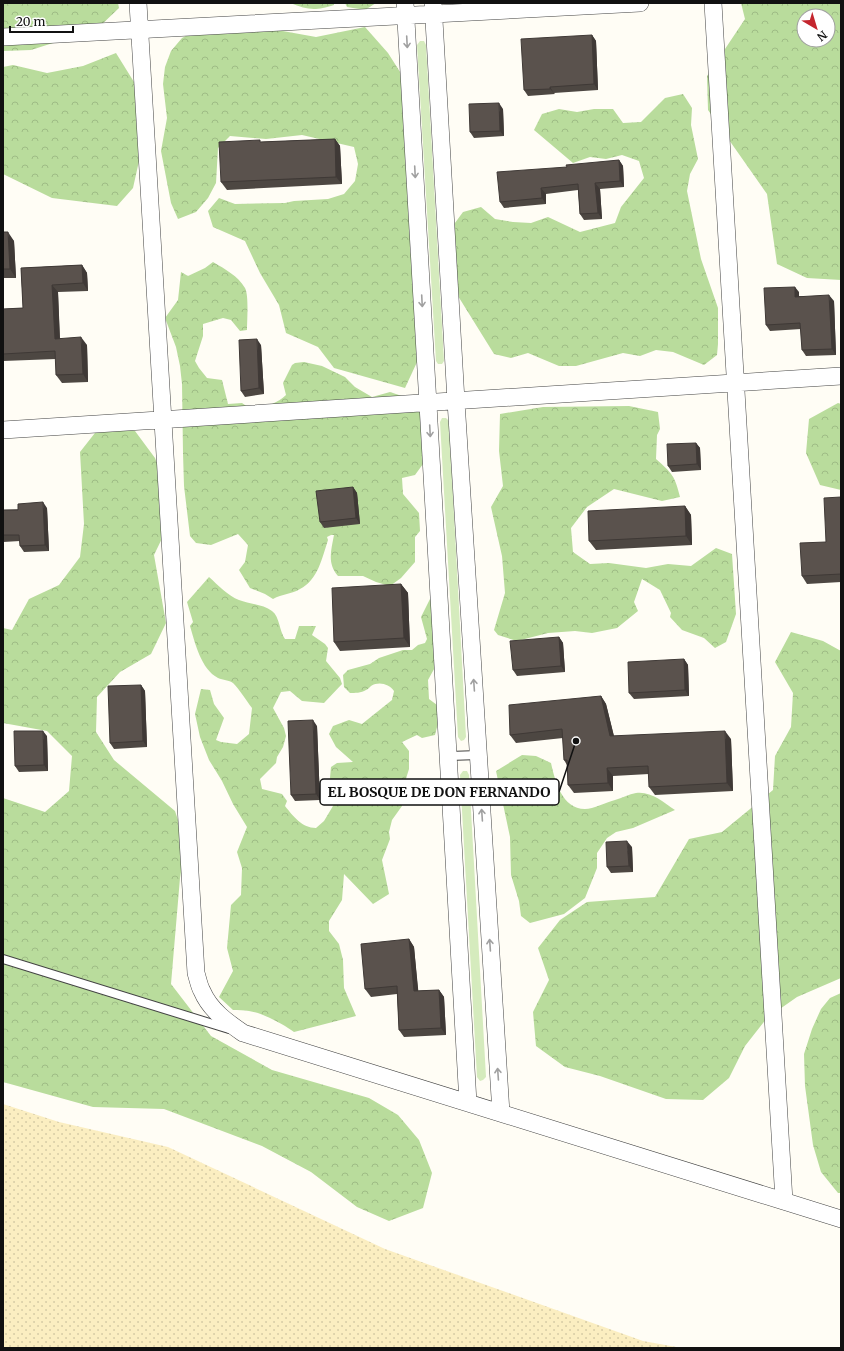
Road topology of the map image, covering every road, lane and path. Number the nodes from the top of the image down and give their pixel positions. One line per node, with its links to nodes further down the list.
1 (138, 3): 6 (street)
2 (640, 3): 5 (street)
3 (713, 3): 9 (street)
4 (405, 9): 5 (street); 6 (street); 11 (street, one-way to 11)
5 (434, 9): 10 (street)
6 (139, 30): 7 (street); 12 (street)
7 (3, 37)
8 (841, 376): 9 (street)
9 (736, 383): 10 (street); 20 (street)
10 (456, 401): 11 (street); 15 (street, one-way to 10)
11 (428, 403): 12 (street); 14 (street, one-way to 14)
12 (163, 420): 13 (street); 17 (street)
13 (3, 430)
14 (448, 756): 15 (lane); 18 (street)
15 (479, 756): 19 (street, one-way to 15)
16 (3, 959): 17 (lane)
17 (244, 1034): 18 (street)
18 (468, 1103): 19 (street)
19 (501, 1113): 20 (street)
20 (784, 1201): 21 (street)
21 (841, 1219)

